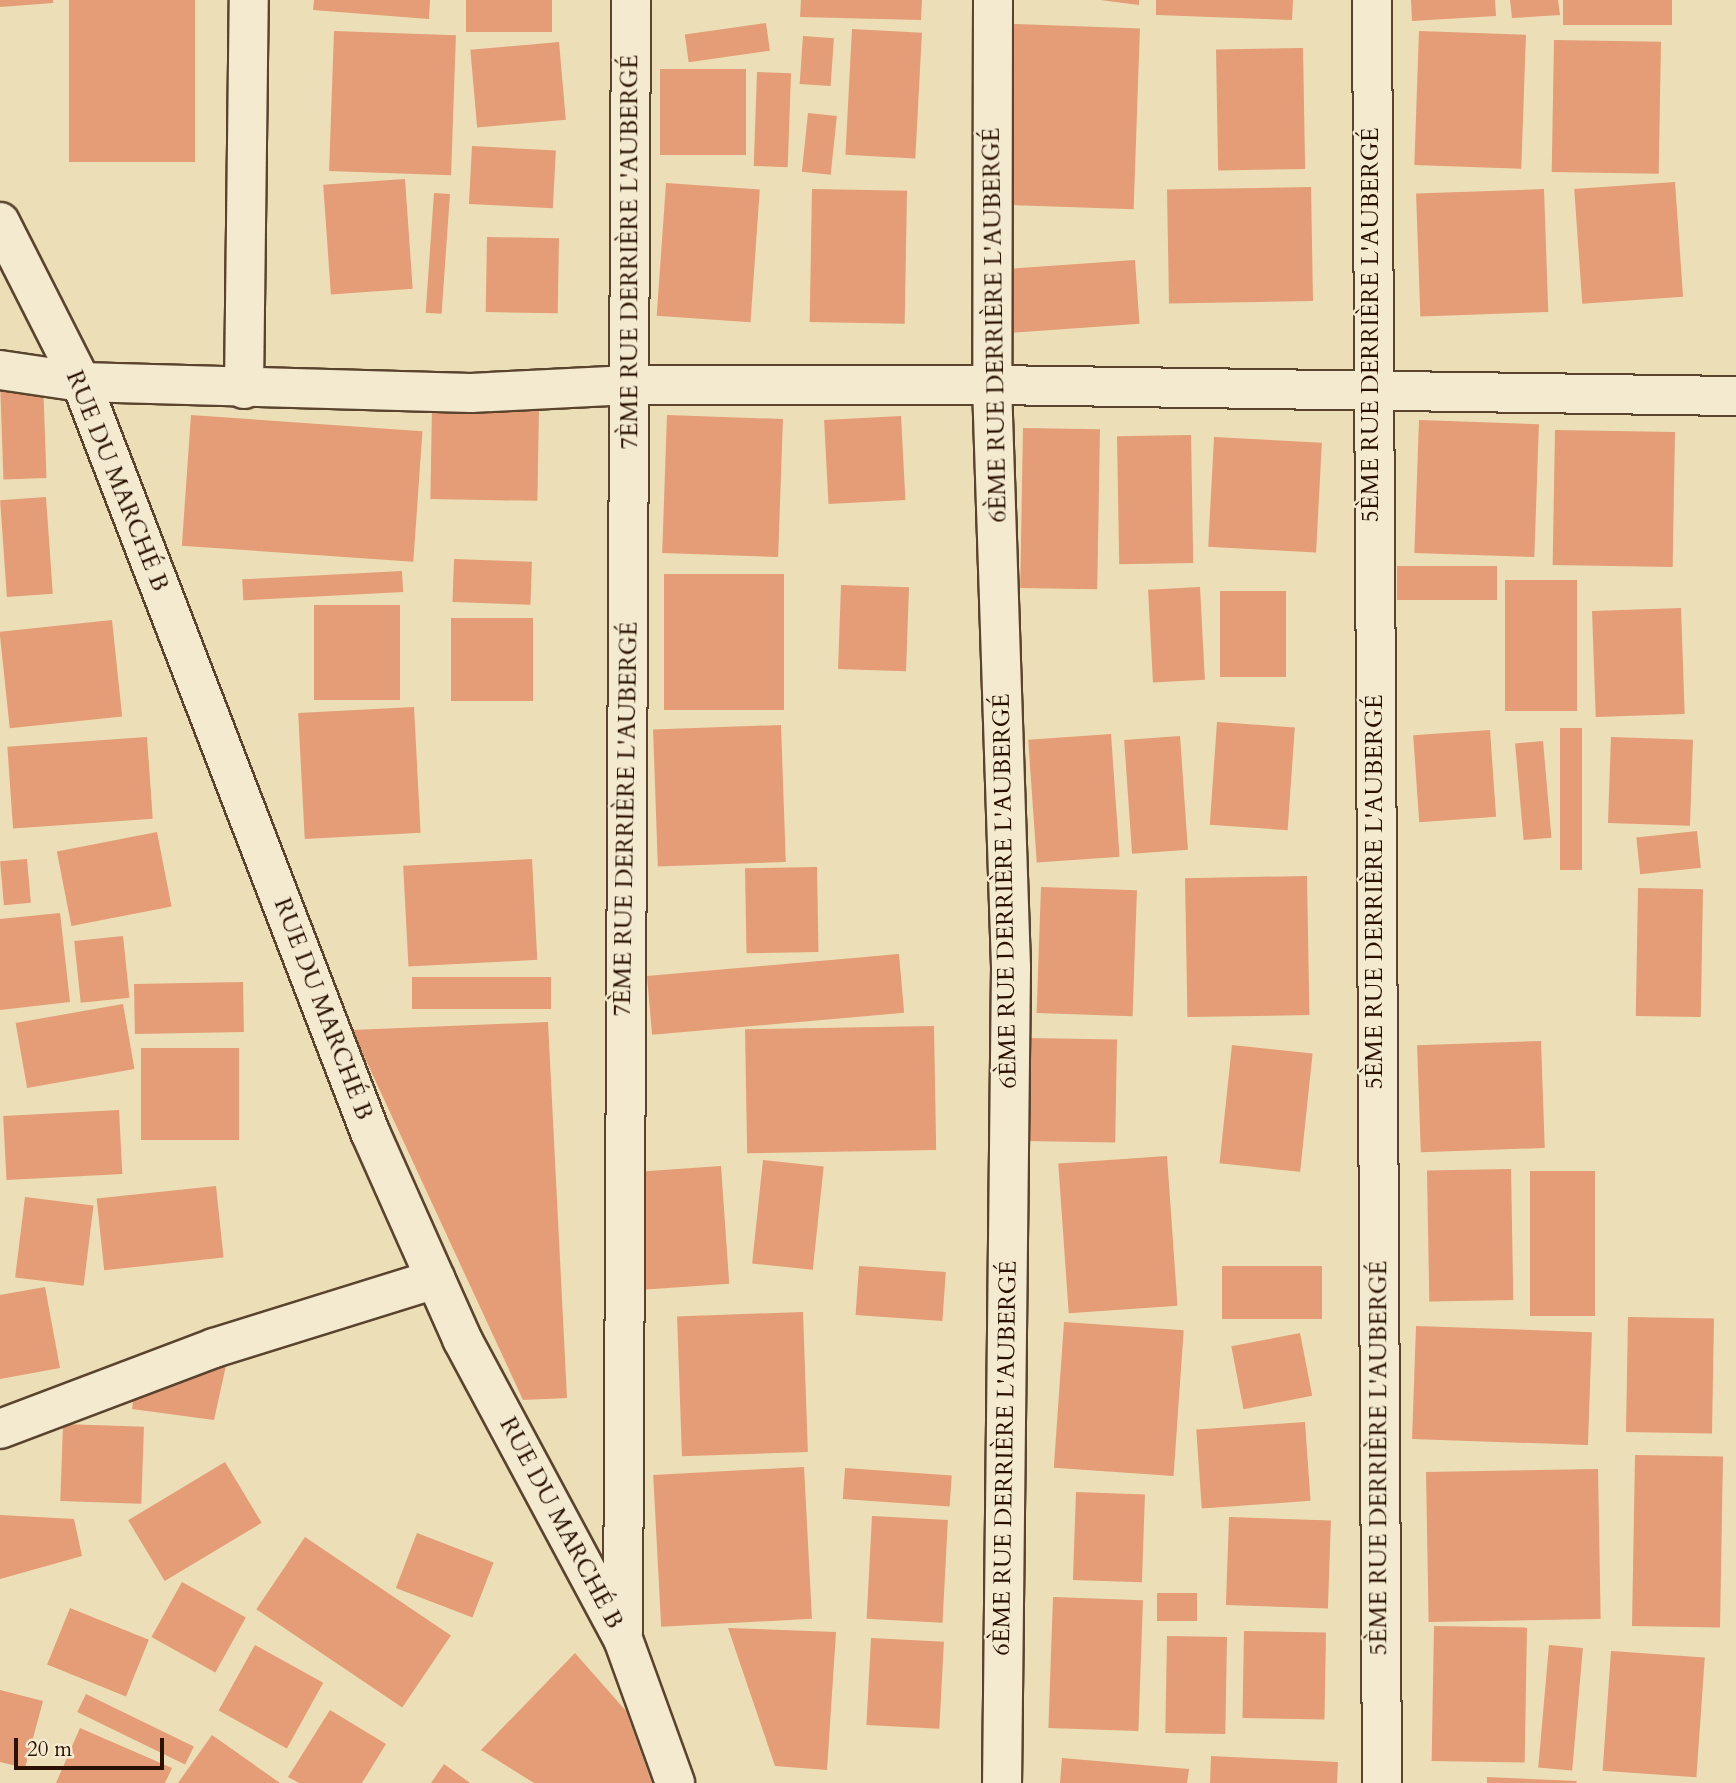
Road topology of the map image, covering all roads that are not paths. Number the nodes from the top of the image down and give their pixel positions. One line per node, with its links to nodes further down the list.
1 (249, 0): 10 (street)
2 (631, 0): 8 (street, 7ÈME RUE DERRIÈRE L'AUBERGÉ)
3 (993, 0): 9 (street, 6ÈME RUE DERRIÈRE L'AUBERGÉ)
4 (1372, 0): 11 (street, 5ÈME RUE DERRIÈRE L'AUBERGÉ)
5 (0, 222): 7 (street, RUE DU MARCHÉ B)
6 (0, 370): 7 (street)
7 (81, 382): 10 (street); 13 (street, RUE DU MARCHÉ B)
8 (630, 385): 9 (street); 10 (street); 15 (street, 7ÈME RUE DERRIÈRE L'AUBERGÉ)
9 (992, 385): 11 (street); 17 (street, 6ÈME RUE DERRIÈRE L'AUBERGÉ)
10 (244, 389)
11 (1370, 390): 12 (street); 18 (street, 5ÈME RUE DERRIÈRE L'AUBERGÉ)
12 (1736, 396)
13 (436, 1279): 14 (street); 15 (street, RUE DU MARCHÉ B)
14 (0, 1429)
15 (623, 1639): 16 (street, RUE DU MARCHÉ B)
16 (676, 1783)
17 (1002, 1783)
18 (1382, 1783)

